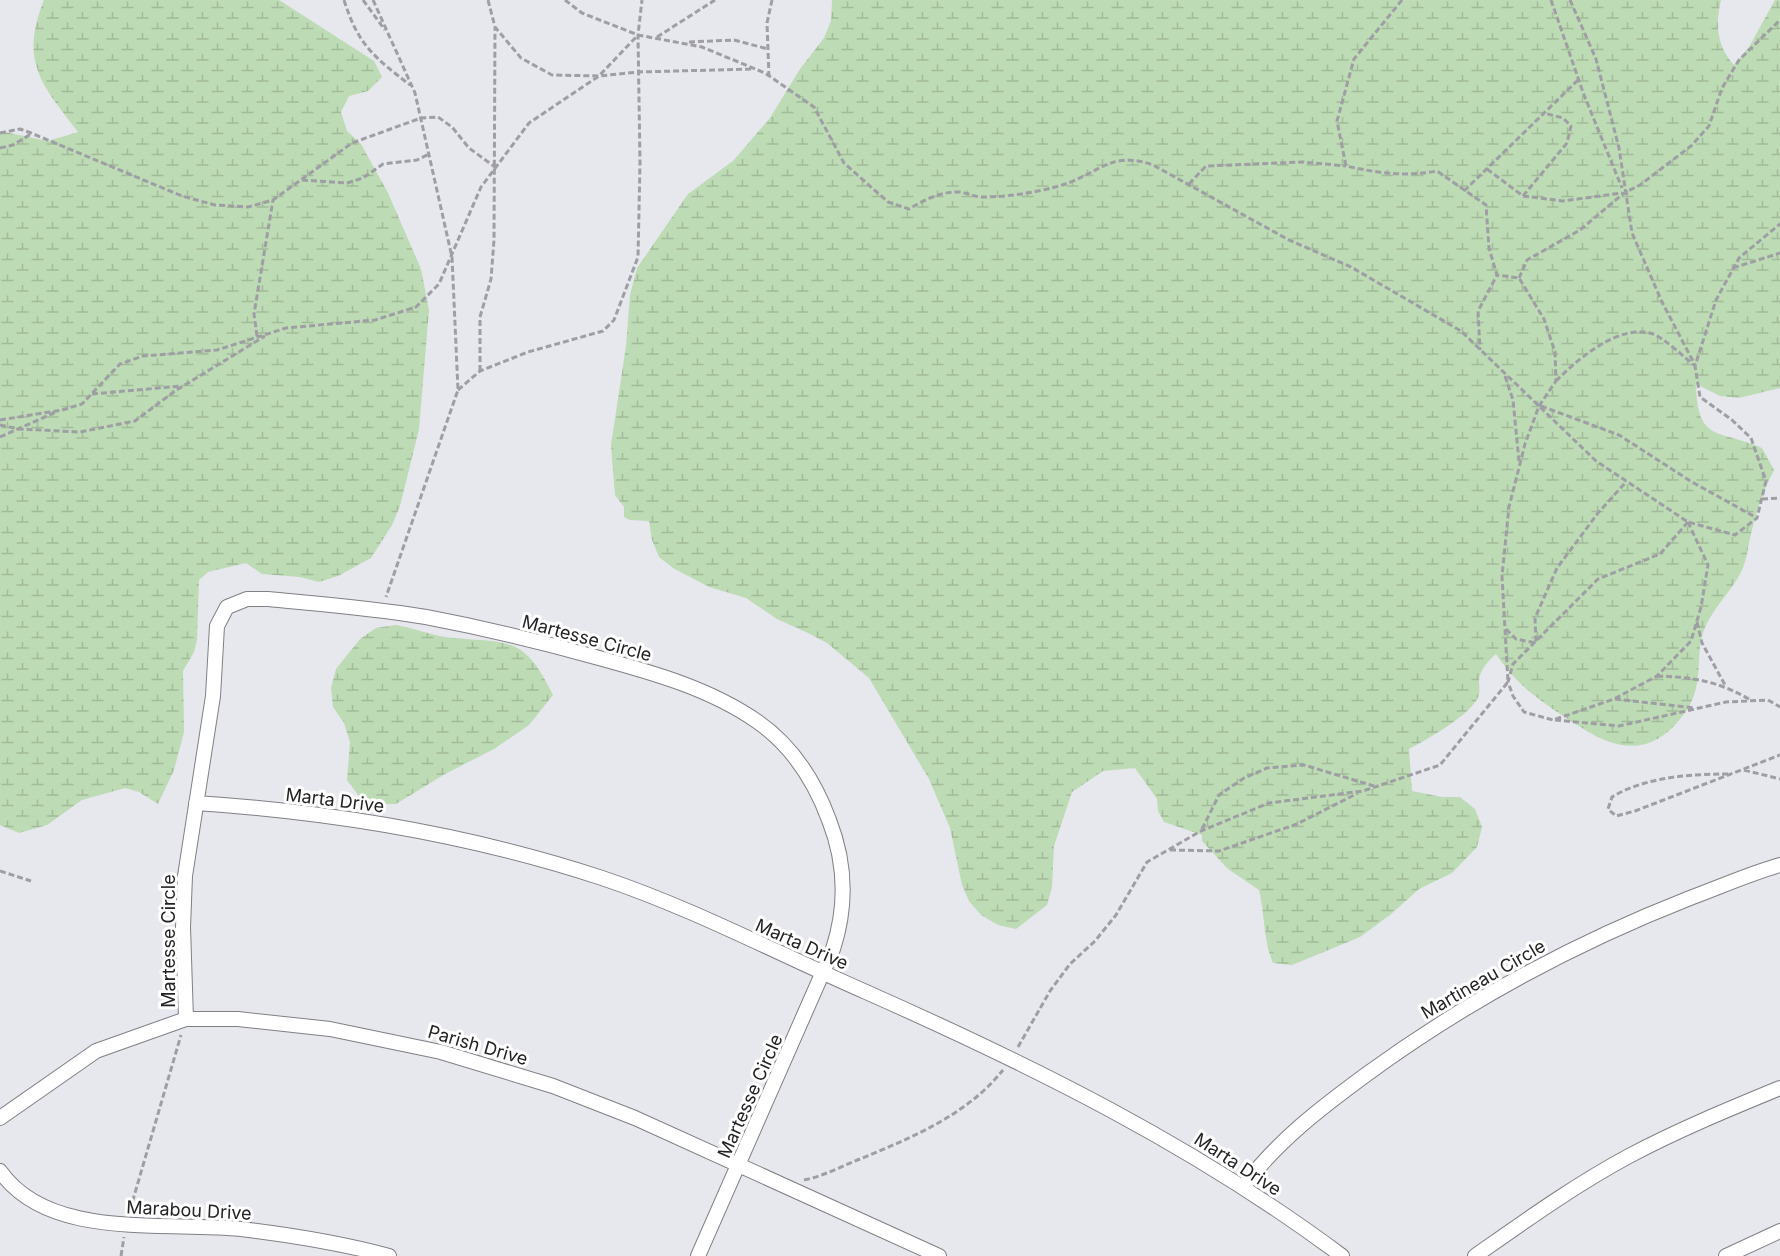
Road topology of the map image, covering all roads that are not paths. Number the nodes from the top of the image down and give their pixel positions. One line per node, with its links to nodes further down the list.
1 (196, 803): 3 (street, Marta Drive); 3 (street, Martesse Circle); 4 (street, Martesse Circle)
2 (1780, 865): 9 (street, Martineau Circle)
3 (823, 973): 7 (street, Martesse Circle); 9 (street, Marta Drive)
4 (186, 1019): 6 (street, Parish Drive); 7 (street, Parish Drive)
5 (1780, 1088): 15 (street)
6 (0, 1118)
7 (740, 1166): 12 (street, Martesse Circle); 13 (street, Parish Drive)
8 (0, 1171): 11 (street, Marabou Drive)
9 (1243, 1187): 14 (street, Marta Drive)
10 (1780, 1231): 16 (street)
11 (389, 1256)
12 (698, 1256)
13 (939, 1256)
14 (1342, 1256)
15 (1475, 1256)
16 (1726, 1256)

